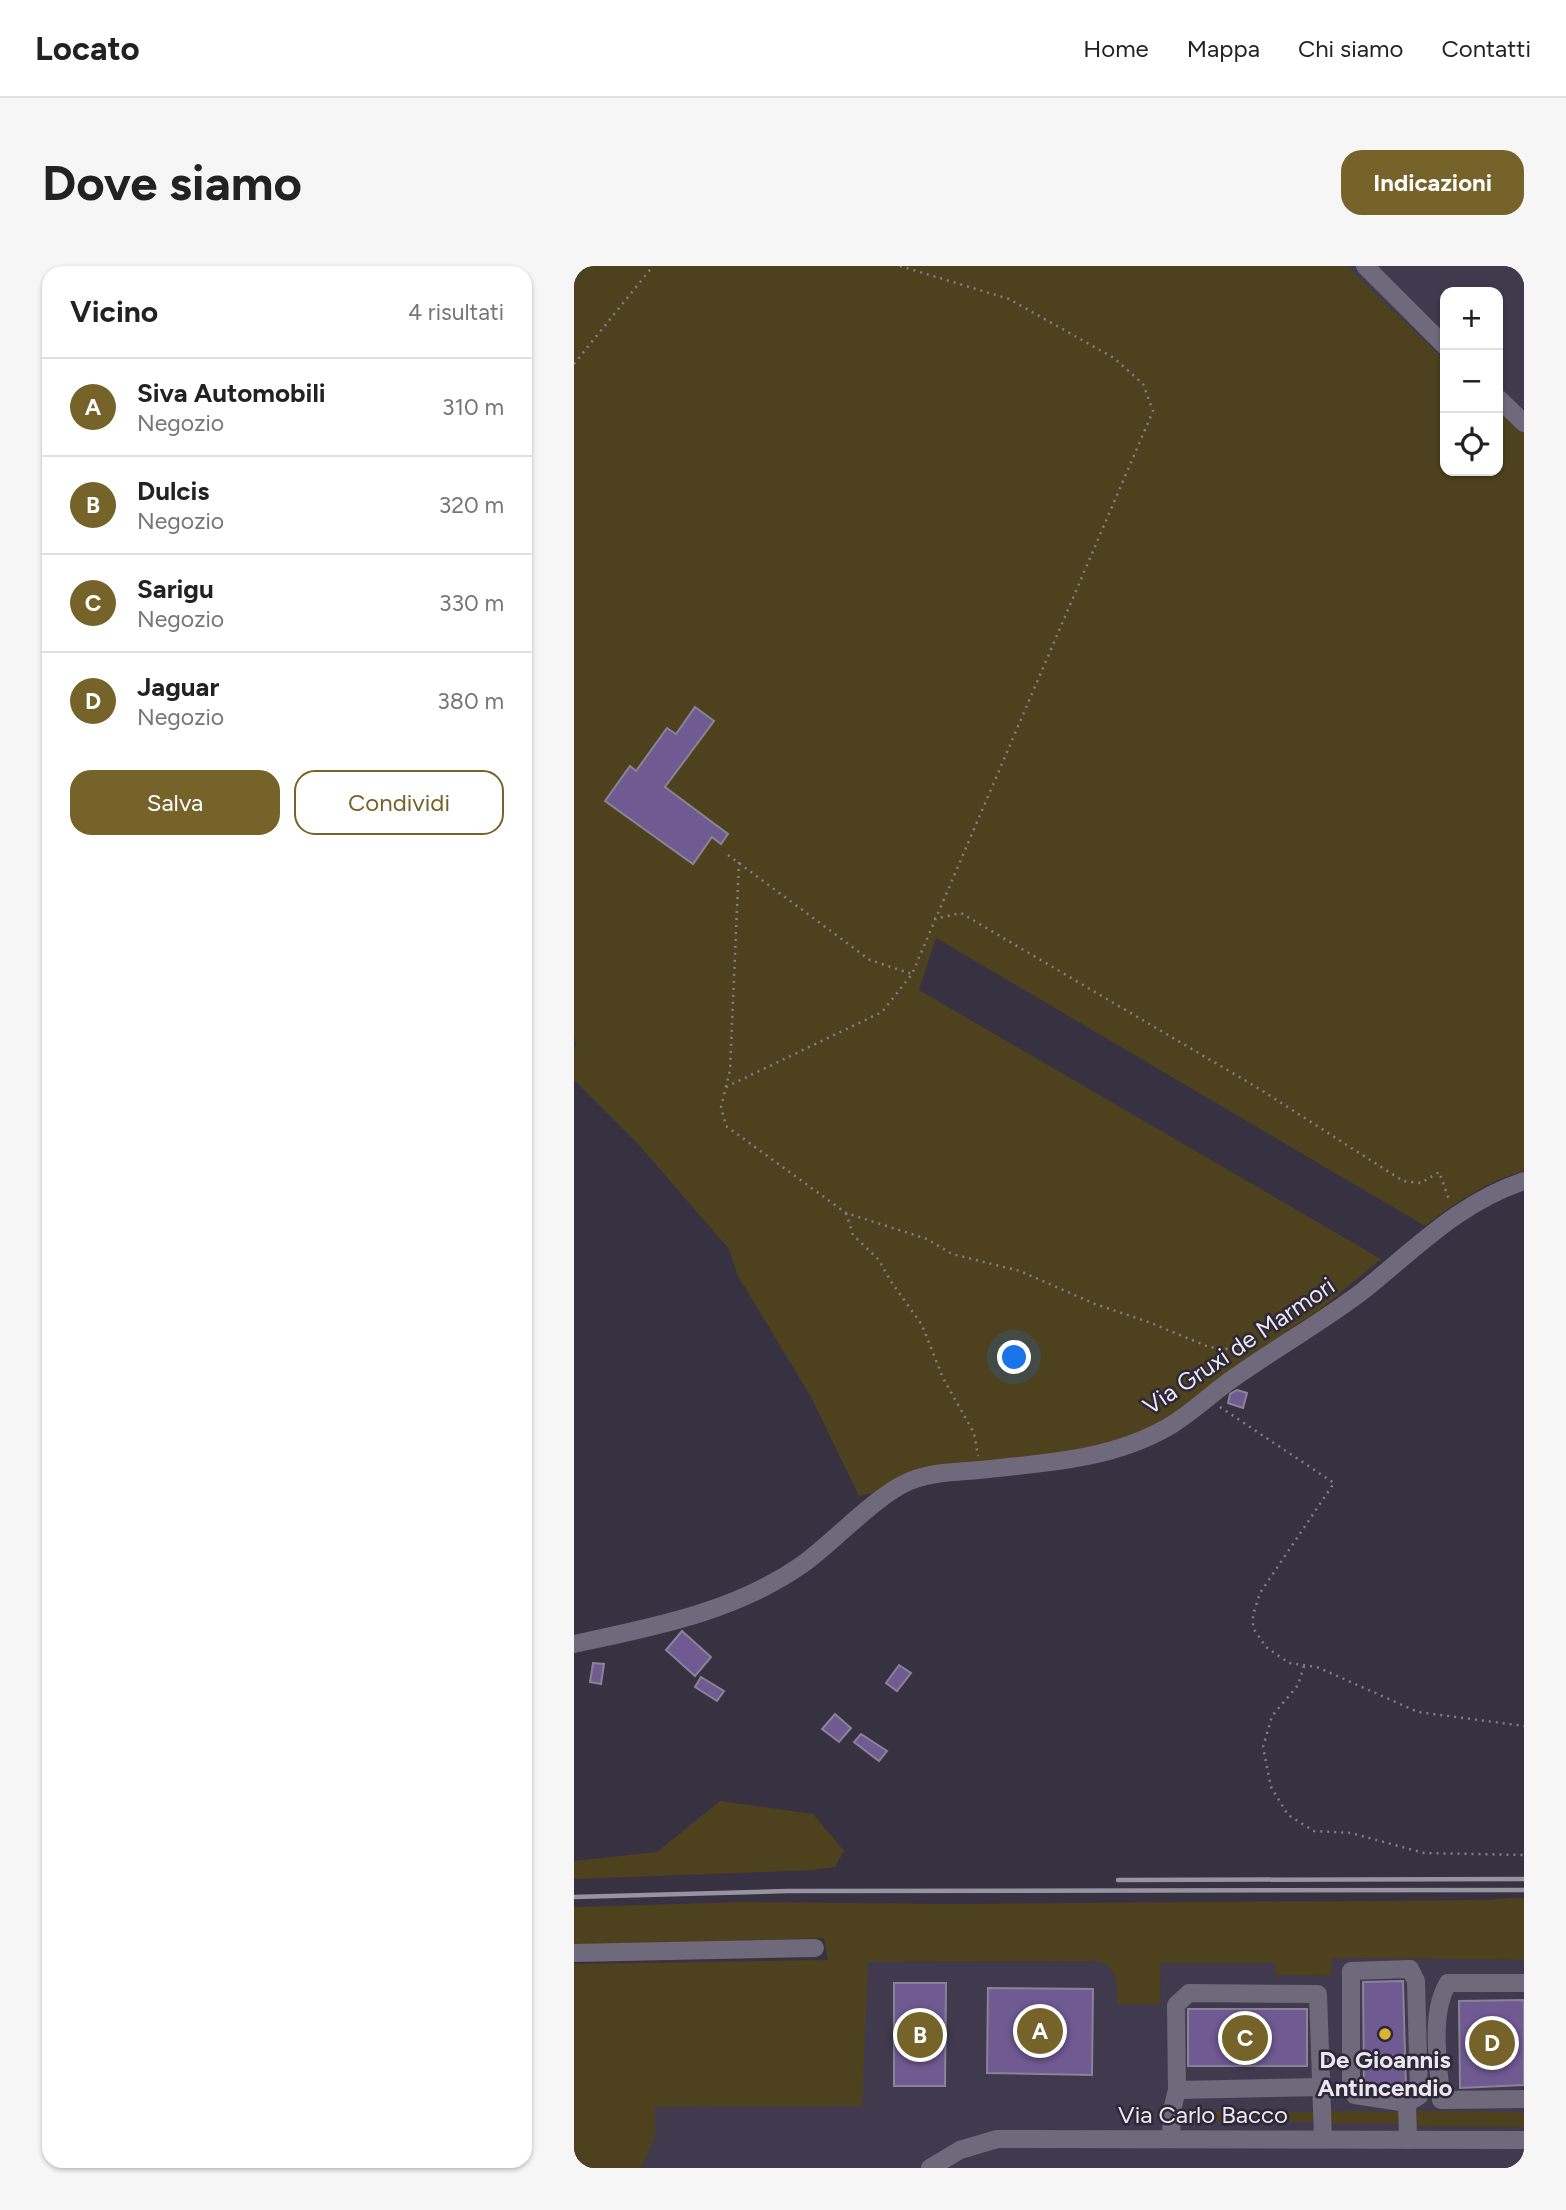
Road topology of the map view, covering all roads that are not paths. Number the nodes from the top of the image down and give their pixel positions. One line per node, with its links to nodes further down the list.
1 (1366, 266): 2 (street)
2 (1440, 341)
3 (1503, 403): 4 (street)
4 (1524, 423)
5 (1524, 1181): 6 (street, Via Gruxi de Marmori)
6 (574, 1644)
7 (816, 1948): 8 (street)
8 (574, 1953)
9 (1524, 1983): 12 (street)
10 (1320, 2087): 11 (street); 11 (street); 15 (street)
11 (1177, 2090): 14 (street)
12 (1524, 2099)
13 (1407, 2103): 13 (street); 16 (street)
14 (1171, 2139): 15 (street, Via Carlo Bacco); 18 (street, Via Carlo Bacco)
15 (1323, 2139): 16 (street, Via Carlo Bacco)
16 (1408, 2140): 17 (street, Via Carlo Bacco)
17 (1524, 2140)
18 (930, 2168)

